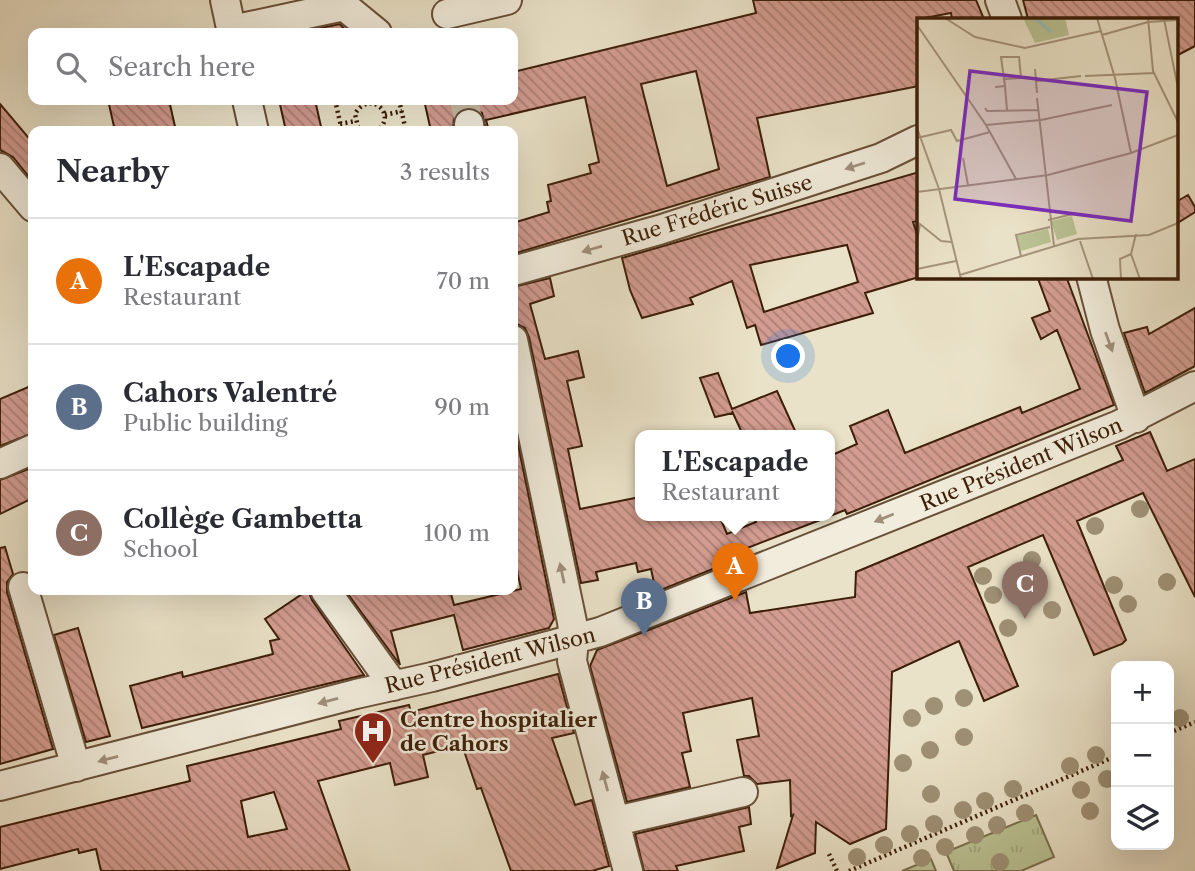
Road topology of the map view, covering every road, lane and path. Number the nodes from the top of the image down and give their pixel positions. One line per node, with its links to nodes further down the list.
1 (225, 0): 7 (street)
2 (508, 0): 5 (street)
3 (1000, 0): 6 (street)
4 (343, 3): 8 (street); 9 (street)
5 (447, 16)
6 (1007, 18)
7 (231, 28)
8 (247, 28)
9 (371, 28)
10 (248, 105): 19 (street)
11 (336, 105): 18 (path)
12 (363, 105): 17 (path)
13 (377, 105): 16 (path)
14 (400, 105): 15 (path)
15 (402, 111): 16 (path); 22 (path)
16 (385, 115): 21 (path)
17 (355, 121): 18 (path); 20 (path)
18 (340, 124)
19 (253, 126)
20 (359, 126)
21 (381, 126)
22 (405, 126)
23 (917, 141): 26 (street, Rue Frédéric Suisse, one-way to 26)
24 (0, 168): 25 (street)
25 (28, 201)
26 (518, 270)
27 (1092, 278): 30 (street, one-way to 30)
28 (518, 364): 33 (street, one-way to 28)
29 (1195, 386): 30 (street, Rue Président Wilson)
30 (1136, 418): 33 (street, Rue Président Wilson, one-way to 33)
31 (23, 587): 38 (street)
32 (329, 595): 34 (street)
33 (574, 640): 34 (street, Rue Président Wilson); 41 (street, one-way to 33)
34 (394, 685): 38 (street, Rue Président Wilson, one-way to 38)
35 (1195, 722): 36 (path)
36 (1174, 731)
37 (1111, 758): 45 (path)
38 (76, 767): 39 (street, Rue Président Wilson)
39 (0, 786)
40 (743, 792): 41 (street)
41 (616, 821): 43 (street)
42 (829, 854): 44 (path)
43 (628, 871)
44 (837, 871)
45 (849, 871)

